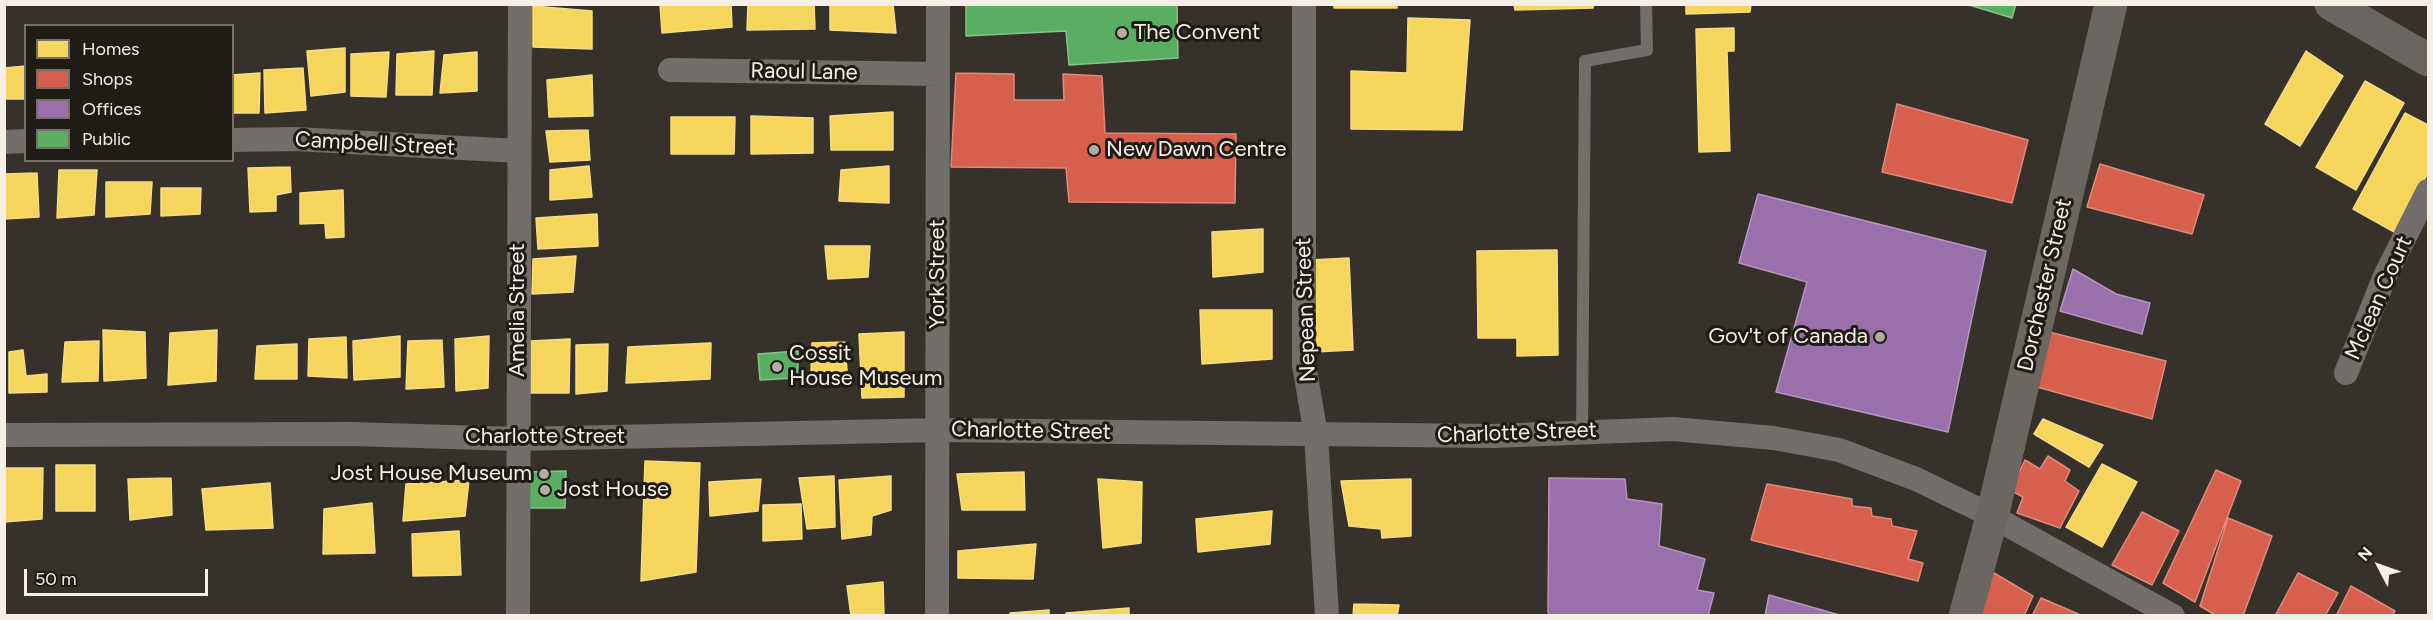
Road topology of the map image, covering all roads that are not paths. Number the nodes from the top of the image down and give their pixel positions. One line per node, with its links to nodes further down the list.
1 (520, 4): 13 (street, Amelia Street)
2 (938, 4): 9 (street, York Street)
3 (1304, 4): 19 (street, Nepean Street)
4 (1646, 4): 17 (lane)
5 (2110, 4): 21 (street, Dorchester Street)
6 (2331, 4): 7 (street)
7 (2428, 60)
8 (670, 70): 9 (street, Raoul Lane)
9 (938, 74): 16 (street, York Street)
10 (234, 140): 13 (street, Campbell Street)
11 (24, 141): 12 (street)
12 (4, 142)
13 (518, 151): 20 (street, Amelia Street)
14 (2428, 191): 15 (street, Mclean Court)
15 (2346, 373)
16 (938, 429): 19 (street, Charlotte Street); 20 (street, Charlotte Street); 23 (street, York Street)
17 (1582, 431): 19 (street, Charlotte Street); 21 (street, Charlotte Street)
18 (4, 435): 20 (street, Charlotte Street)
19 (1317, 435): 24 (street, Nepean Street)
20 (518, 439): 22 (street, Amelia Street)
21 (1992, 517): 25 (street, Dorchester Street); 26 (street, Charlotte Street)
22 (518, 615)
23 (937, 615)
24 (1327, 615)
25 (1965, 615)
26 (2173, 615)

